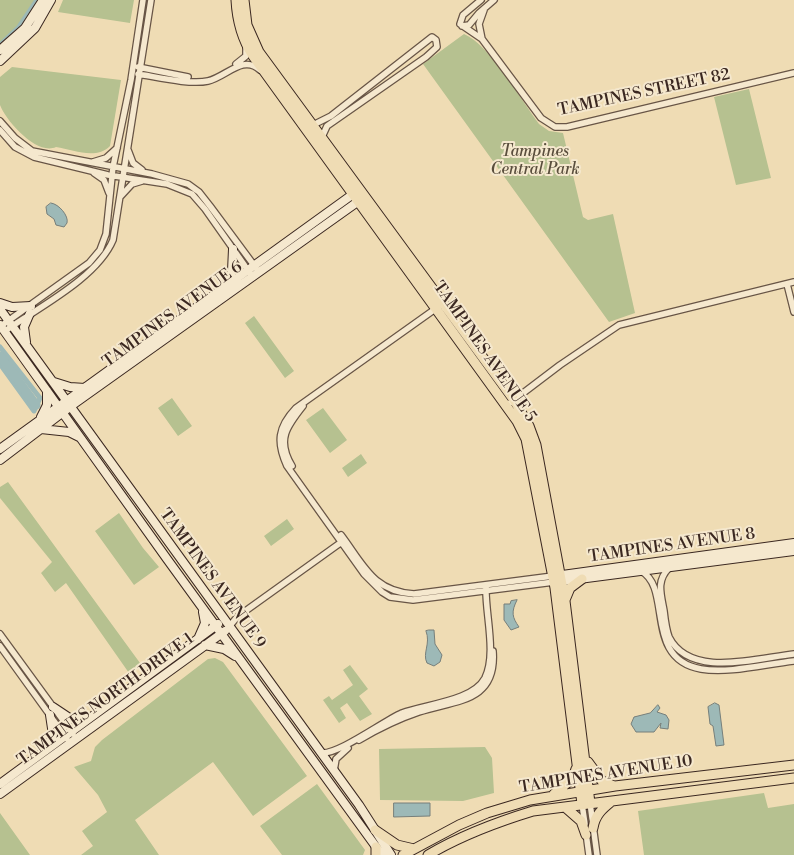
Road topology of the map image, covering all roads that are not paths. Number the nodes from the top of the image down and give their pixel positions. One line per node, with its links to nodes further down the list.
1 (43, 0): 13 (street)
2 (51, 0): 14 (street)
3 (143, 0): 15 (street)
4 (152, 0): 16 (street)
5 (236, 0): 12 (main road, TAMPINES AVENUE 5)
6 (244, 0): 20 (main road, TAMPINES AVENUE 5)
7 (481, 0): 10 (street)
8 (494, 0): 9 (street)
9 (487, 6): 10 (street); 11 (street)
10 (462, 26): 11 (street, TAMPINES STREET 82)
11 (482, 39): 17 (street, TAMPINES STREET 82)
12 (246, 45): 16 (street); 18 (main road, TAMPINES AVENUE 5)
13 (0, 50)
14 (0, 61)
15 (133, 70): 16 (street); 25 (street)
16 (141, 71): 18 (street); 24 (street)
17 (794, 73)
18 (268, 79): 22 (main road, TAMPINES AVENUE 5)
19 (0, 121): 26 (street)
20 (314, 125): 22 (main road); 23 (main road, TAMPINES AVENUE 5); 23 (street)
21 (0, 130): 29 (street)
22 (310, 135): 35 (main road, TAMPINES AVENUE 5)
23 (322, 137): 34 (main road, TAMPINES AVENUE 5)
24 (128, 145): 28 (street); 30 (street)
25 (118, 146): 26 (street); 27 (street)
26 (88, 163): 27 (street)
27 (113, 167): 28 (street); 31 (street)
28 (123, 169): 30 (street); 32 (street)
29 (90, 170): 31 (street); 37 (street)
30 (150, 173): 39 (street)
31 (112, 175): 32 (street); 37 (street)
32 (122, 176): 33 (street); 36 (street)
33 (148, 180): 36 (street); 38 (street)
34 (362, 193): 35 (street, TAMPINES AVENUE 6); 43 (main road, TAMPINES AVENUE 5)
35 (354, 199): 39 (street, TAMPINES AVENUE 6); 45 (main road, TAMPINES AVENUE 5)
36 (118, 201): 44 (street)
37 (110, 202): 44 (street)
38 (233, 250): 39 (street); 41 (street)
39 (253, 270): 41 (street, TAMPINES AVENUE 6); 55 (street, TAMPINES AVENUE 6)
40 (791, 283): 47 (street); 54 (street)
41 (226, 286): 52 (street, TAMPINES AVENUE 6)
42 (0, 303): 44 (street)
43 (443, 303): 45 (street); 54 (main road, TAMPINES AVENUE 5)
44 (31, 309): 48 (street); 50 (street)
45 (435, 309): 56 (main road, TAMPINES AVENUE 5); 63 (street)
46 (0, 310): 48 (street, TAMPINES AVENUE 9)
47 (794, 312)
48 (10, 323): 49 (street); 50 (street, TAMPINES AVENUE 9)
49 (2, 328): 53 (street, TAMPINES AVENUE 9)
50 (27, 346): 51 (street, TAMPINES AVENUE 9)
51 (52, 381): 52 (street); 55 (street, TAMPINES AVENUE 9)
52 (85, 388): 55 (street, TAMPINES AVENUE 6)
53 (47, 391): 57 (street, TAMPINES AVENUE 9); 58 (street)
54 (514, 400): 56 (street); 68 (main road, TAMPINES AVENUE 5)
55 (69, 403): 57 (street, TAMPINES AVENUE 6); 75 (street, TAMPINES AVENUE 9)
56 (506, 406): 68 (main road, TAMPINES AVENUE 5)
57 (60, 410): 58 (street, TAMPINES AVENUE 6); 59 (street, TAMPINES AVENUE 6); 60 (street, TAMPINES AVENUE 9)
58 (40, 420): 61 (street, TAMPINES AVENUE 6)
59 (41, 429): 60 (street); 62 (street, TAMPINES AVENUE 6)
60 (80, 438): 73 (street, TAMPINES AVENUE 9)
61 (0, 449)
62 (0, 460)
63 (343, 541): 70 (street); 74 (street)
64 (794, 543): 68 (street, TAMPINES AVENUE 8)
65 (794, 550): 66 (street, TAMPINES AVENUE 8)
66 (669, 568): 67 (street, TAMPINES AVENUE 8); 71 (street)
67 (641, 571): 69 (street, TAMPINES AVENUE 8); 71 (street)
68 (557, 579): 69 (street, TAMPINES AVENUE 8); 70 (street); 72 (main road, TAMPINES AVENUE 5); 95 (main road, TAMPINES AVENUE 5)
69 (582, 579): 72 (main road)
70 (486, 587): 78 (street)
71 (659, 597): 84 (street); 86 (street)
72 (565, 601): 93 (main road, TAMPINES AVENUE 5)
73 (202, 607): 76 (street, TAMPINES AVENUE 9); 81 (street)
74 (237, 617): 75 (street); 77 (street)
75 (224, 620): 76 (street, TAMPINES NORTH DRIVE 1); 77 (street, TAMPINES AVENUE 9)
76 (215, 626): 80 (street, TAMPINES AVENUE 9); 81 (street, TAMPINES NORTH DRIVE 1)
77 (229, 628): 80 (street, TAMPINES NORTH DRIVE 1); 92 (street, TAMPINES AVENUE 9)
78 (489, 633): 92 (street); 97 (street)
79 (0, 634): 87 (street)
80 (221, 634): 82 (street, TAMPINES NORTH DRIVE 1); 85 (street, TAMPINES AVENUE 9)
81 (198, 640): 89 (street, TAMPINES NORTH DRIVE 1)
82 (205, 645): 85 (street); 90 (street, TAMPINES NORTH DRIVE 1)
83 (0, 646): 88 (street)
84 (794, 654)
85 (239, 658): 110 (street, TAMPINES AVENUE 9)
86 (794, 661)
87 (54, 707): 89 (street); 90 (street)
88 (50, 715): 90 (street); 91 (street)
89 (90, 718): 90 (street, TAMPINES NORTH DRIVE 1)
90 (71, 737): 91 (street, TAMPINES NORTH DRIVE 1); 94 (street, TAMPINES NORTH DRIVE 1)
91 (44, 752): 94 (street, TAMPINES NORTH DRIVE 1)
92 (321, 753): 97 (street, TAMPINES AVENUE 9)
93 (585, 755): 100 (main road); 101 (main road, TAMPINES AVENUE 5)
94 (39, 760): 99 (street, TAMPINES NORTH DRIVE 1); 102 (street, TAMPINES NORTH DRIVE 1)
95 (577, 764): 101 (main road, TAMPINES AVENUE 5); 103 (main road)
96 (794, 765): 100 (main road, TAMPINES AVENUE 10)
97 (334, 771): 107 (street, TAMPINES AVENUE 9)
98 (794, 778): 104 (main road, TAMPINES AVENUE 10)
99 (0, 784)
100 (615, 786): 101 (main road, TAMPINES AVENUE 10)
101 (584, 791): 103 (main road, TAMPINES AVENUE 10); 105 (main road, TAMPINES AVENUE 5)
102 (0, 794)
103 (552, 796): 109 (main road, TAMPINES AVENUE 10)
104 (612, 801): 105 (main road, TAMPINES AVENUE 10); 108 (main road)
105 (586, 803): 106 (main road, TAMPINES AVENUE 10); 108 (street); 108 (street)
106 (565, 806): 108 (main road); 114 (main road, TAMPINES AVENUE 10)
107 (375, 830): 109 (main road); 112 (street, TAMPINES AVENUE 9)
108 (590, 831): 115 (street); 116 (street)
109 (414, 849): 113 (main road, TAMPINES AVENUE 10)
110 (376, 851): 111 (street, TAMPINES AVENUE 9)
111 (382, 855)
112 (391, 855)
113 (403, 855)
114 (428, 855)
115 (589, 855)
116 (597, 855)

